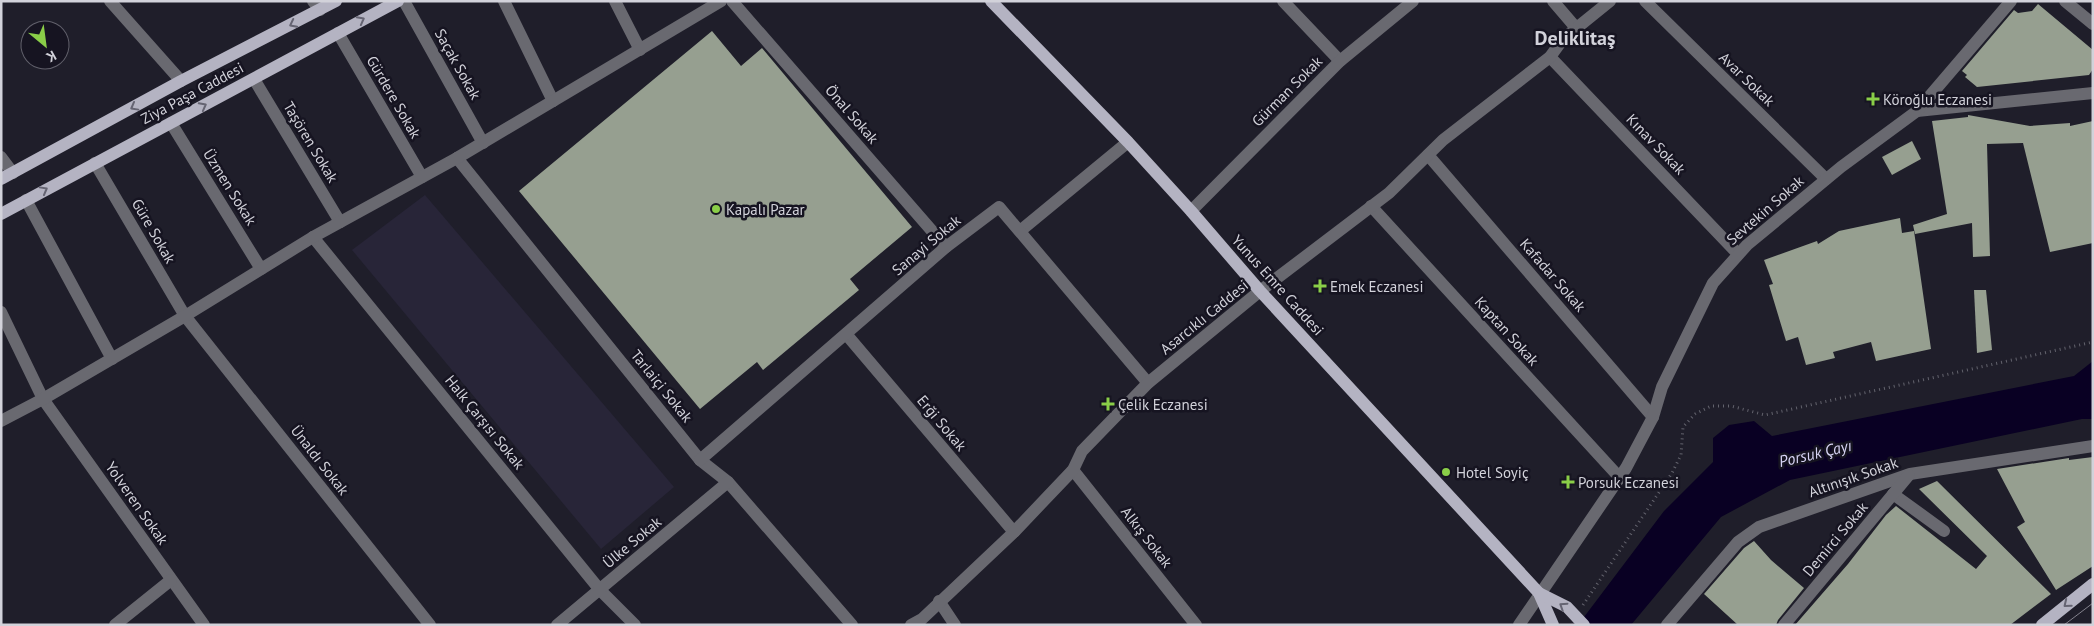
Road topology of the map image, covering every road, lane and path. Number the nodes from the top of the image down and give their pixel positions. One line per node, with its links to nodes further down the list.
1 (110, 1): 25 (street)
2 (336, 1): 17 (main road, Ziya Paşa Caddesi)
3 (398, 1): 20 (main road, Ziya Paşa Caddesi, one-way to 3)
4 (404, 1): 31 (street, Saçak Sokak)
5 (504, 1): 27 (street)
6 (616, 1): 21 (street)
7 (722, 1): 21 (street)
8 (732, 1): 47 (street, Önal Sokak)
9 (991, 1): 30 (main road, Yunus Emre Caddesi)
10 (1283, 1): 23 (street)
11 (1413, 1): 23 (street, Gürman Sokak)
12 (1553, 1): 19 (street)
13 (1610, 1): 19 (street, Asarcıklı Caddesi)
14 (1645, 1): 39 (street, Avar Sokak)
15 (2011, 1): 28 (street, Sevtekin Sokak)
16 (2065, 1): 18 (street)
17 (317, 6): 25 (main road, Ziya Paşa Caddesi, one-way to 25)
18 (2093, 24)
19 (1577, 29): 22 (street, Asarcıklı Caddesi)
20 (338, 33): 24 (main road, Ziya Paşa Caddesi); 37 (street, Gürdere Sokak)
21 (640, 50): 27 (street)
22 (1550, 56): 32 (street, Asarcıklı Caddesi); 48 (street, Kınav Sokak)
23 (1340, 61): 42 (street, Gürman Sokak)
24 (254, 79): 29 (main road, Ziya Paşa Caddesi, one-way to 24); 44 (street, Taşören Sokak)
25 (181, 81): 36 (main road, Ziya Paşa Caddesi, one-way to 36)
26 (2093, 92): 28 (street)
27 (553, 101): 31 (street)
28 (1917, 111): 39 (street, Sevtekin Sokak)
29 (171, 123): 35 (main road, Ziya Paşa Caddesi); 49 (street, Üzmen Sokak)
30 (1128, 142): 42 (main road, Yunus Emre Caddesi); 45 (street)
31 (483, 143): 34 (street)
32 (1428, 155): 41 (street, Asarcıklı Caddesi); 58 (street, Kafadar Sokak)
33 (1, 158): 36 (street)
34 (457, 158): 37 (street); 61 (street, Tarlaiçi Sokak)
35 (95, 162): 40 (main road, Ziya Paşa Caddesi, one-way to 35); 52 (street, Güre Sokak)
36 (13, 172): 38 (main road, Ziya Paşa Caddesi)
37 (422, 178): 44 (street)
38 (1, 179)
39 (1826, 179): 48 (street, Sevtekin Sokak)
40 (26, 200): 43 (main road, Ziya Paşa Caddesi); 55 (street)
41 (1371, 206): 50 (street, Asarcıklı Caddesi); 64 (street, Kaptan Sokak)
42 (1191, 211): 50 (main road, Yunus Emre Caddesi)
43 (1, 214)
44 (340, 222): 46 (street)
45 (1020, 231): 47 (street, Sanayi Sokak); 56 (street, Sanayi Sokak)
46 (313, 237): 49 (street); 71 (street, Halk Çarşısı Sokak)
47 (946, 247): 53 (street, Sanayi Sokak)
48 (1738, 254): 58 (street, Sevtekin Sokak)
49 (261, 269): 52 (street)
50 (1260, 291): 56 (street, Asarcıklı Caddesi); 72 (main road, Yunus Emre Caddesi)
51 (1, 312): 57 (street, Yolveren Sokak)
52 (185, 316): 55 (street); 77 (street, Ünaldı Sokak)
53 (846, 334): 61 (street, Sanayi Sokak); 68 (street, Erği Sokak)
54 (2093, 342): 73 (path)
55 (112, 359): 57 (street)
56 (1148, 383): 62 (street, Asarcıklı Caddesi)
57 (43, 399): 59 (street); 69 (street, Yolveren Sokak)
58 (1653, 417): 64 (street, Sevtekin Sokak)
59 (1, 421)
60 (2093, 446): 63 (street, Altınışık Sokak)
61 (700, 460): 65 (street, Tarlaiçi Sokak)
62 (1073, 470): 68 (street, Asarcıklı Caddesi); 83 (street, Alkış Sokak)
63 (1910, 474): 66 (street, Demirci Sokak); 87 (street, Altınışık Sokak)
64 (1620, 478): 72 (street, Sevtekin Sokak)
65 (728, 482): 71 (street, Ülke Sokak); 80 (street, Tarlaiçi Sokak)
66 (1893, 494): 67 (street); 88 (street, Demirci Sokak)
67 (1944, 531)
68 (1014, 532): 74 (street, Asarcıklı Caddesi)
69 (172, 580): 75 (street); 76 (street, Yolveren Sokak)
70 (2093, 584): 89 (main road, one-way to 89)
71 (600, 590): 78 (street, Ülke Sokak); 79 (street, Halk Çarşısı Sokak)
72 (1539, 593): 84 (street, Sevtekin Sokak); 85 (main road, Yunus Emre Caddesi); 86 (main road, Yunus Emre Caddesi, one-way to 72)
73 (1576, 599)
74 (939, 601): 81 (street, Asarcıklı Caddesi); 82 (street)
75 (115, 625)
76 (204, 625)
77 (430, 625)
78 (557, 625)
79 (635, 625)
80 (852, 625)
81 (911, 625)
82 (955, 625)
83 (1196, 625)
84 (1518, 625)
85 (1553, 625)
86 (1584, 625)
87 (1667, 625)
88 (1784, 625)
89 (2042, 625)

